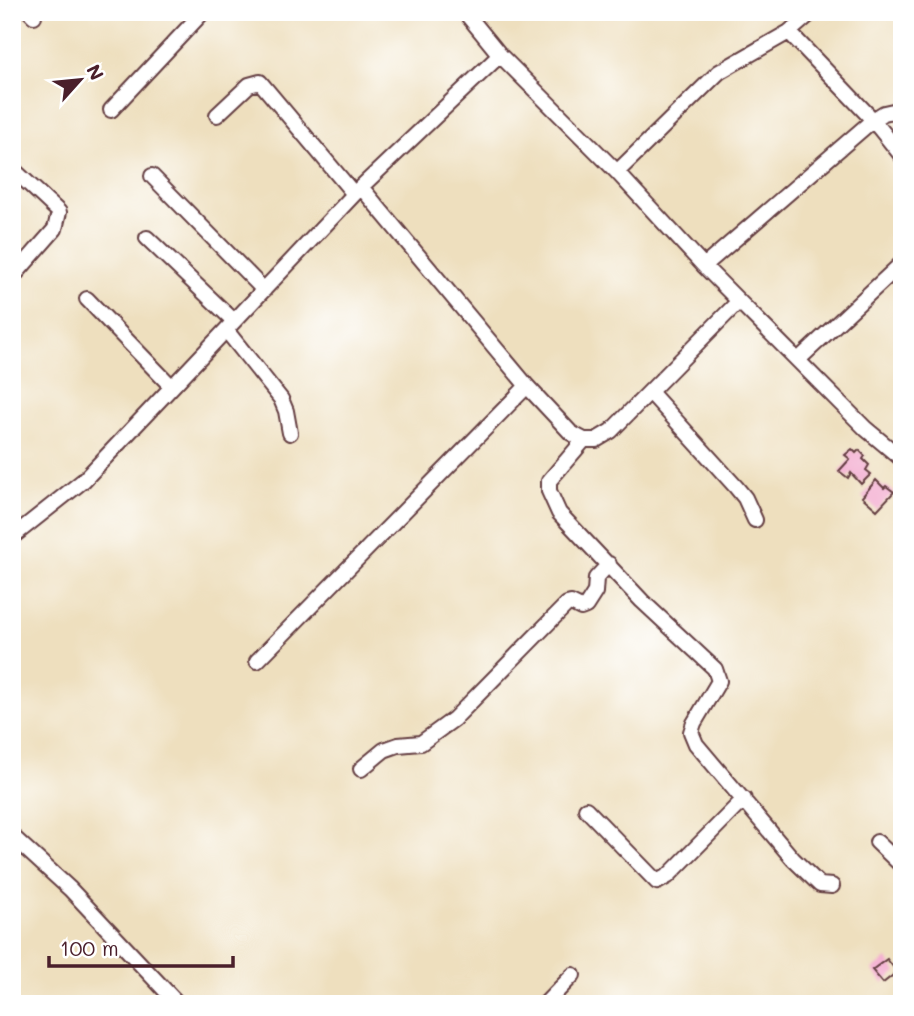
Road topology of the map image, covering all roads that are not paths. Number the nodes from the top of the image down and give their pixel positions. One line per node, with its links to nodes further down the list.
1 (203, 12): 9 (street)
2 (465, 12): 5 (street)
3 (485, 12): 5 (street)
4 (811, 12): 6 (street)
5 (478, 29): 7 (street)
6 (789, 32): 11 (street); 14 (street)
7 (500, 55): 14 (street); 16 (street)
8 (902, 109): 11 (street)
9 (111, 110)
10 (217, 115): 16 (street)
11 (873, 120): 12 (street); 19 (street)
12 (902, 156)
13 (15, 171): 20 (street)
14 (617, 172): 19 (street)
15 (152, 176): 21 (street)
16 (357, 190): 21 (street); 26 (street)
17 (147, 238): 24 (street)
18 (902, 263): 25 (street)
19 (704, 266): 23 (street)
20 (12, 278)
21 (264, 290): 24 (street)
22 (87, 299): 27 (street)
23 (739, 301): 25 (street); 28 (street)
24 (230, 326): 27 (street); 29 (street)
25 (798, 360): 31 (street)
26 (527, 386): 30 (street); 35 (street)
27 (172, 387): 33 (street)
28 (650, 392): 30 (street); 32 (street)
29 (290, 433)
30 (584, 440): 34 (street)
31 (902, 459)
32 (755, 520)
33 (12, 537)
34 (609, 564): 36 (street); 37 (street)
35 (257, 661)
36 (361, 769)
37 (744, 799): 38 (street); 42 (street)
38 (586, 809)
39 (12, 836): 44 (street)
40 (877, 842): 41 (street)
41 (902, 866)
42 (832, 886)
43 (573, 975): 45 (street)
44 (178, 1004)
45 (545, 1004)

